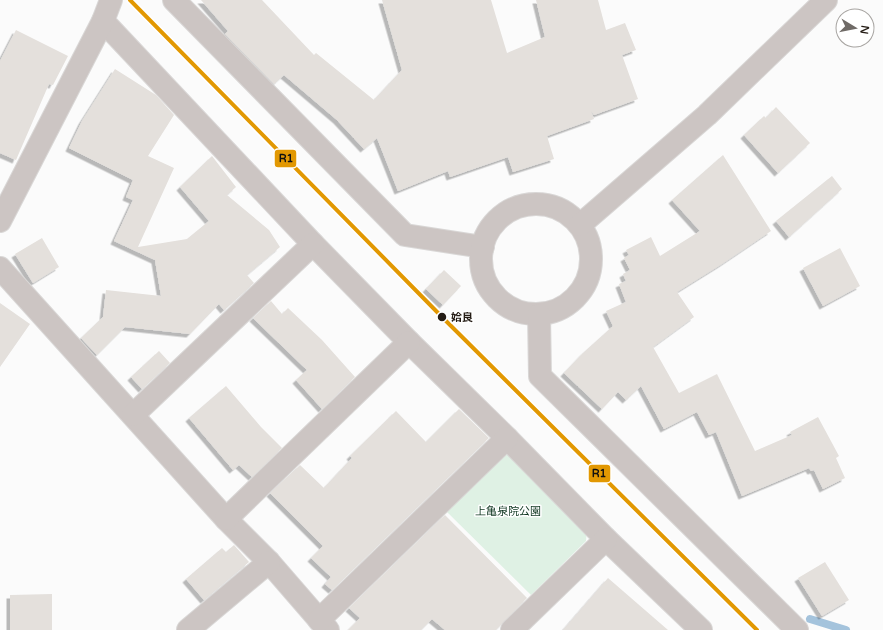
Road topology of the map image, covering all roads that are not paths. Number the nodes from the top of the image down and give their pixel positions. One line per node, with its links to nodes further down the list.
1 (111, 0): 4 (street)
2 (174, 0): 8 (street)
3 (826, 0): 6 (street)
4 (103, 21): 5 (street); 7 (street)
5 (3, 208)
6 (580, 225): 8 (street); 10 (street)
7 (313, 244): 11 (street); 12 (street)
8 (483, 247): 10 (street)
9 (0, 268): 12 (street)
10 (538, 315): 21 (street)
11 (409, 342): 13 (street); 14 (street)
12 (133, 415): 14 (street)
13 (507, 438): 15 (street); 17 (street)
14 (226, 519): 16 (street)
15 (606, 539): 19 (street); 20 (street)
16 (269, 562): 17 (street); 18 (street)
17 (324, 625)
18 (188, 630)
19 (512, 630)
20 (701, 630)
21 (797, 630)

